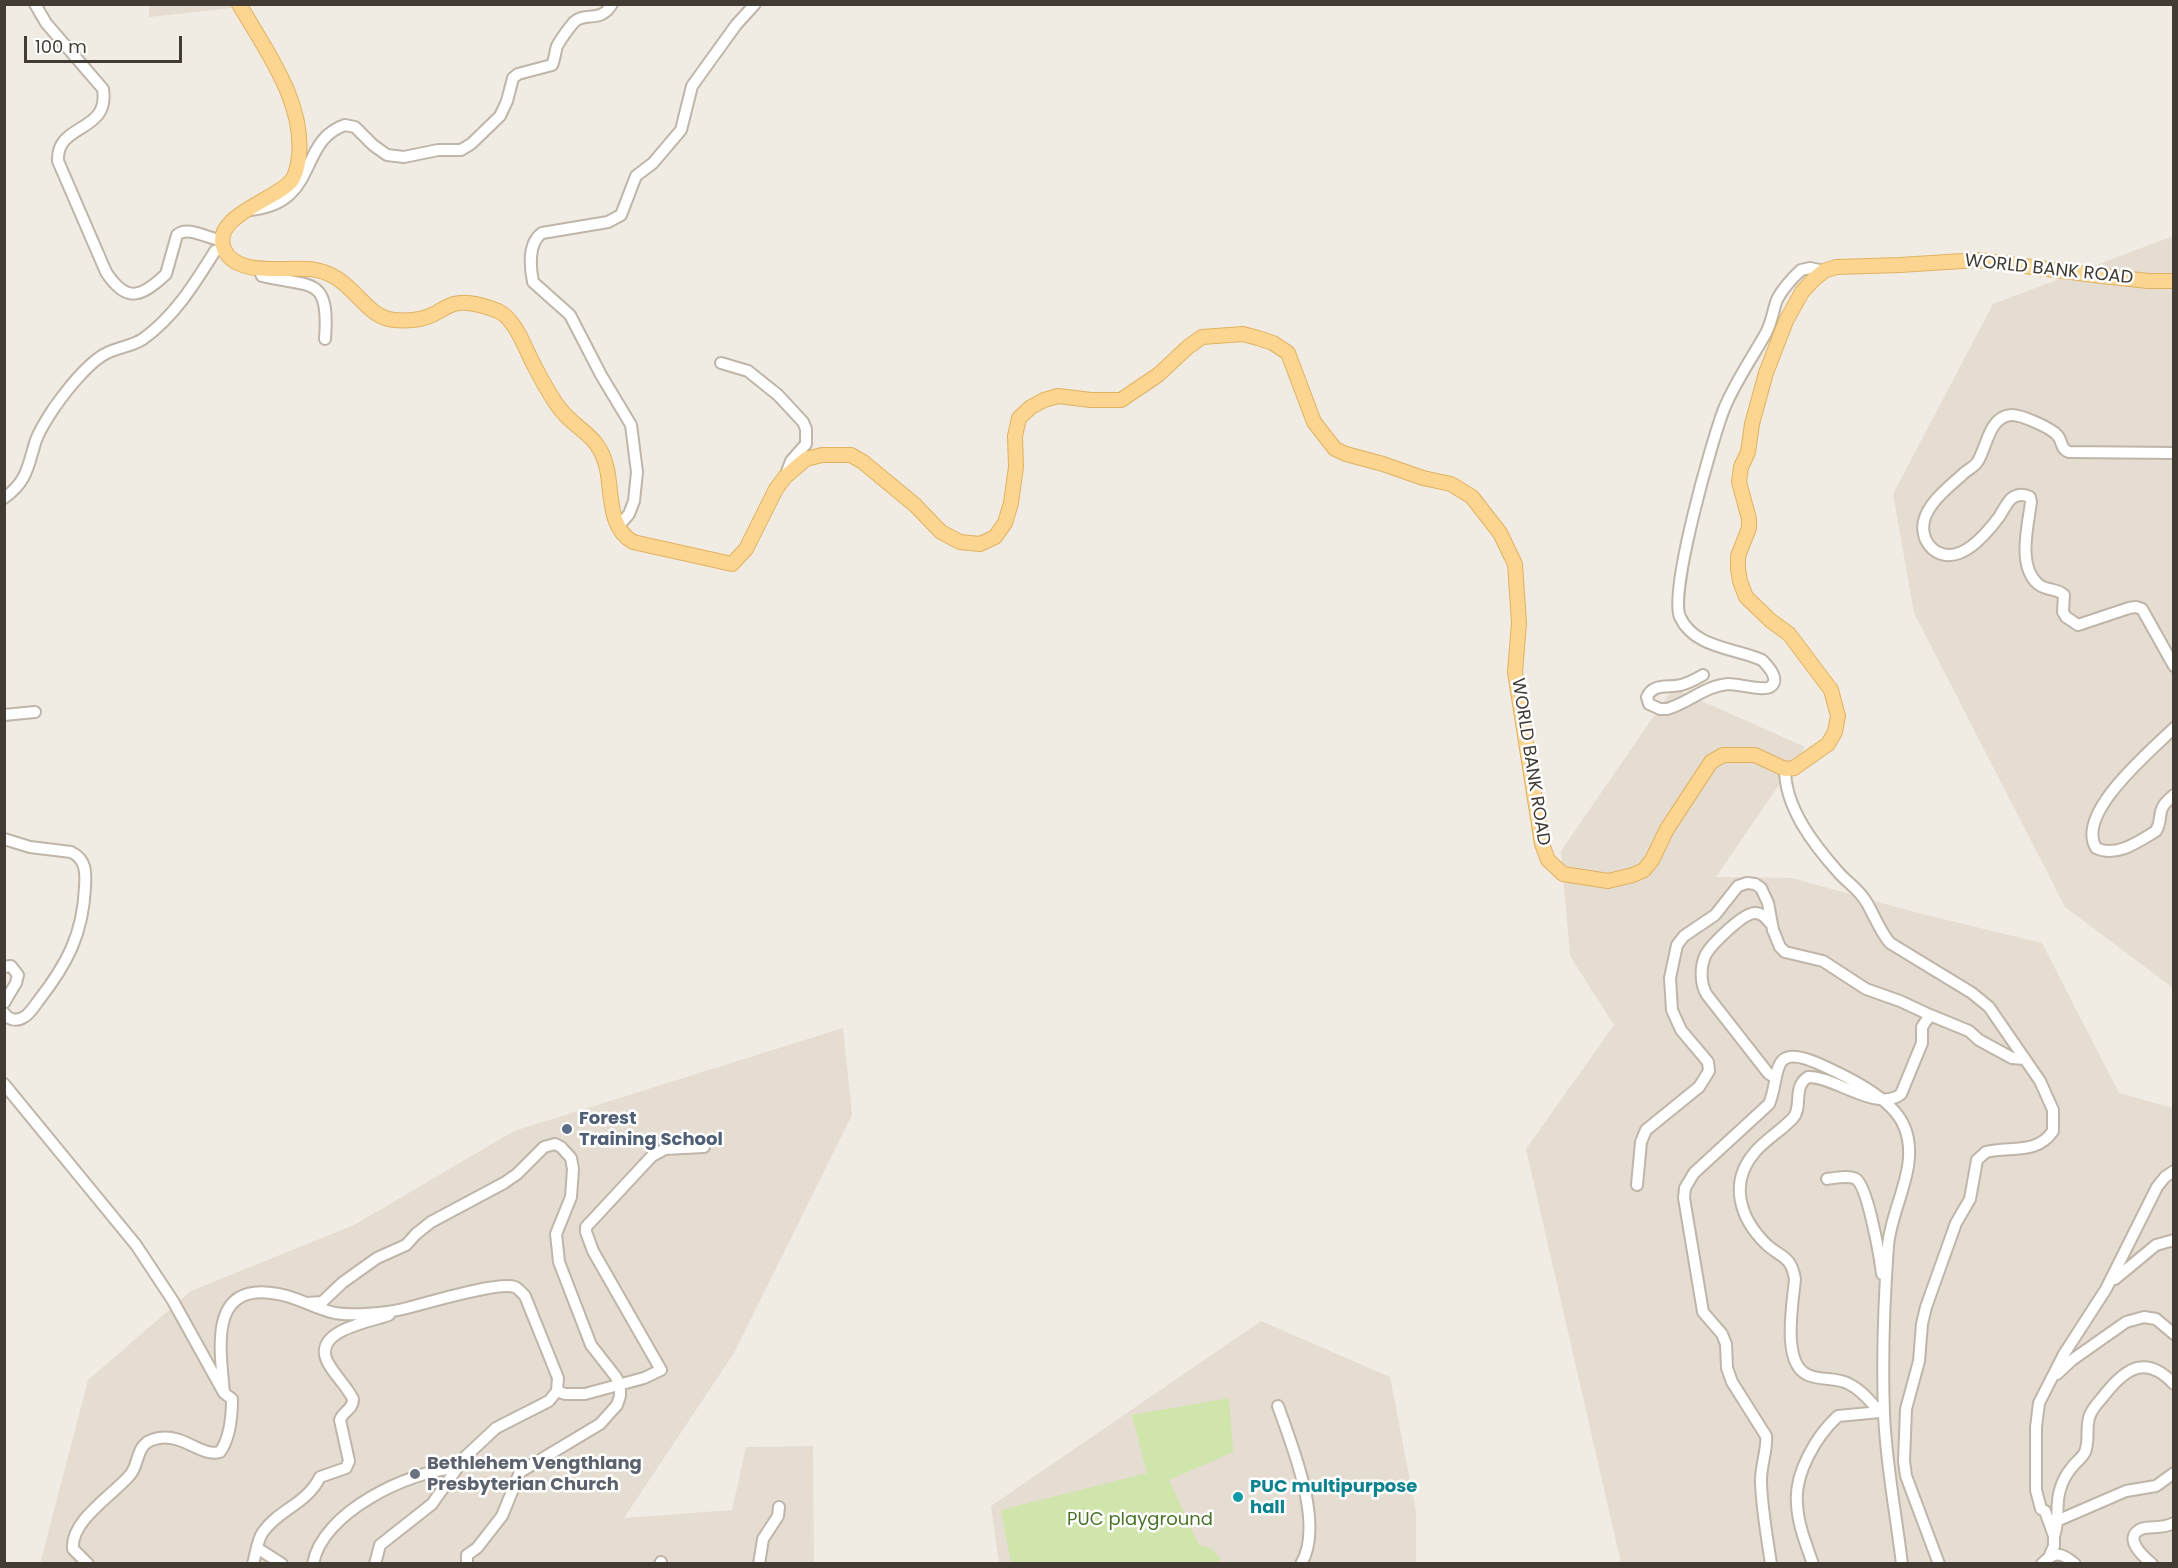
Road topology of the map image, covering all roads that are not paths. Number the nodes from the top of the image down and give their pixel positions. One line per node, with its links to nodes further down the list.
1 (35, 4): 6 (street)
2 (239, 4): 5 (main road)
3 (612, 4): 5 (street)
4 (755, 4): 15 (street)
5 (245, 211): 6 (main road)
6 (223, 244): 7 (main road); 14 (street)
7 (258, 268): 10 (street); 15 (main road)
8 (1824, 271): 9 (main road, WORLD BANK ROAD); 17 (street); 21 (main road)
9 (2174, 281)
10 (326, 339)
11 (721, 363): 13 (street)
12 (2174, 453): 16 (street)
13 (785, 477): 15 (main road, WORLD BANK ROAD); 21 (main road, WORLD BANK ROAD)
14 (4, 498)
15 (618, 527)
16 (2174, 666)
17 (1703, 675)
18 (35, 712): 19 (street)
19 (4, 715)
20 (2174, 728): 22 (street)
21 (1785, 769): 29 (street)
22 (2174, 795)
23 (4, 839): 27 (street)
24 (1770, 923): 28 (street); 30 (street); 36 (street)
25 (4, 967): 26 (street)
26 (4, 1003)
27 (4, 1013)
28 (1930, 1015): 29 (street); 32 (street)
29 (2025, 1059): 69 (street)
30 (1774, 1077): 32 (street); 66 (street)
31 (4, 1084): 47 (street)
32 (1881, 1099): 41 (street); 49 (street)
33 (704, 1147): 45 (street)
34 (2174, 1171): 38 (street)
35 (1827, 1179): 41 (street)
36 (1637, 1185)
37 (2174, 1240): 38 (street)
38 (2106, 1289): 43 (street)
39 (307, 1303): 40 (street); 45 (street); 47 (street)
40 (401, 1310): 46 (street); 56 (street)
41 (1885, 1310): 49 (street)
42 (2174, 1334): 43 (street)
43 (2054, 1377): 55 (street)
44 (2174, 1384): 53 (street)
45 (620, 1385): 46 (street); 63 (street)
46 (557, 1391): 50 (street)
47 (224, 1393): 58 (street)
48 (1278, 1406): 65 (street)
49 (1882, 1414): 67 (street); 68 (street)
50 (456, 1468): 61 (street); 62 (street)
51 (2174, 1473): 53 (street)
52 (779, 1507): 64 (street)
53 (2059, 1520): 55 (street)
54 (2174, 1523): 71 (street)
55 (2054, 1536): 57 (street)
56 (257, 1548): 59 (street); 60 (street)
57 (2046, 1559): 70 (street)
58 (88, 1563)
59 (254, 1563)
60 (282, 1563)
61 (313, 1563)
62 (375, 1563)
63 (467, 1563)
64 (759, 1563)
65 (1301, 1563)
66 (1771, 1563)
67 (1813, 1563)
68 (1902, 1563)
69 (1939, 1563)
70 (2075, 1563)
71 (2152, 1563)

